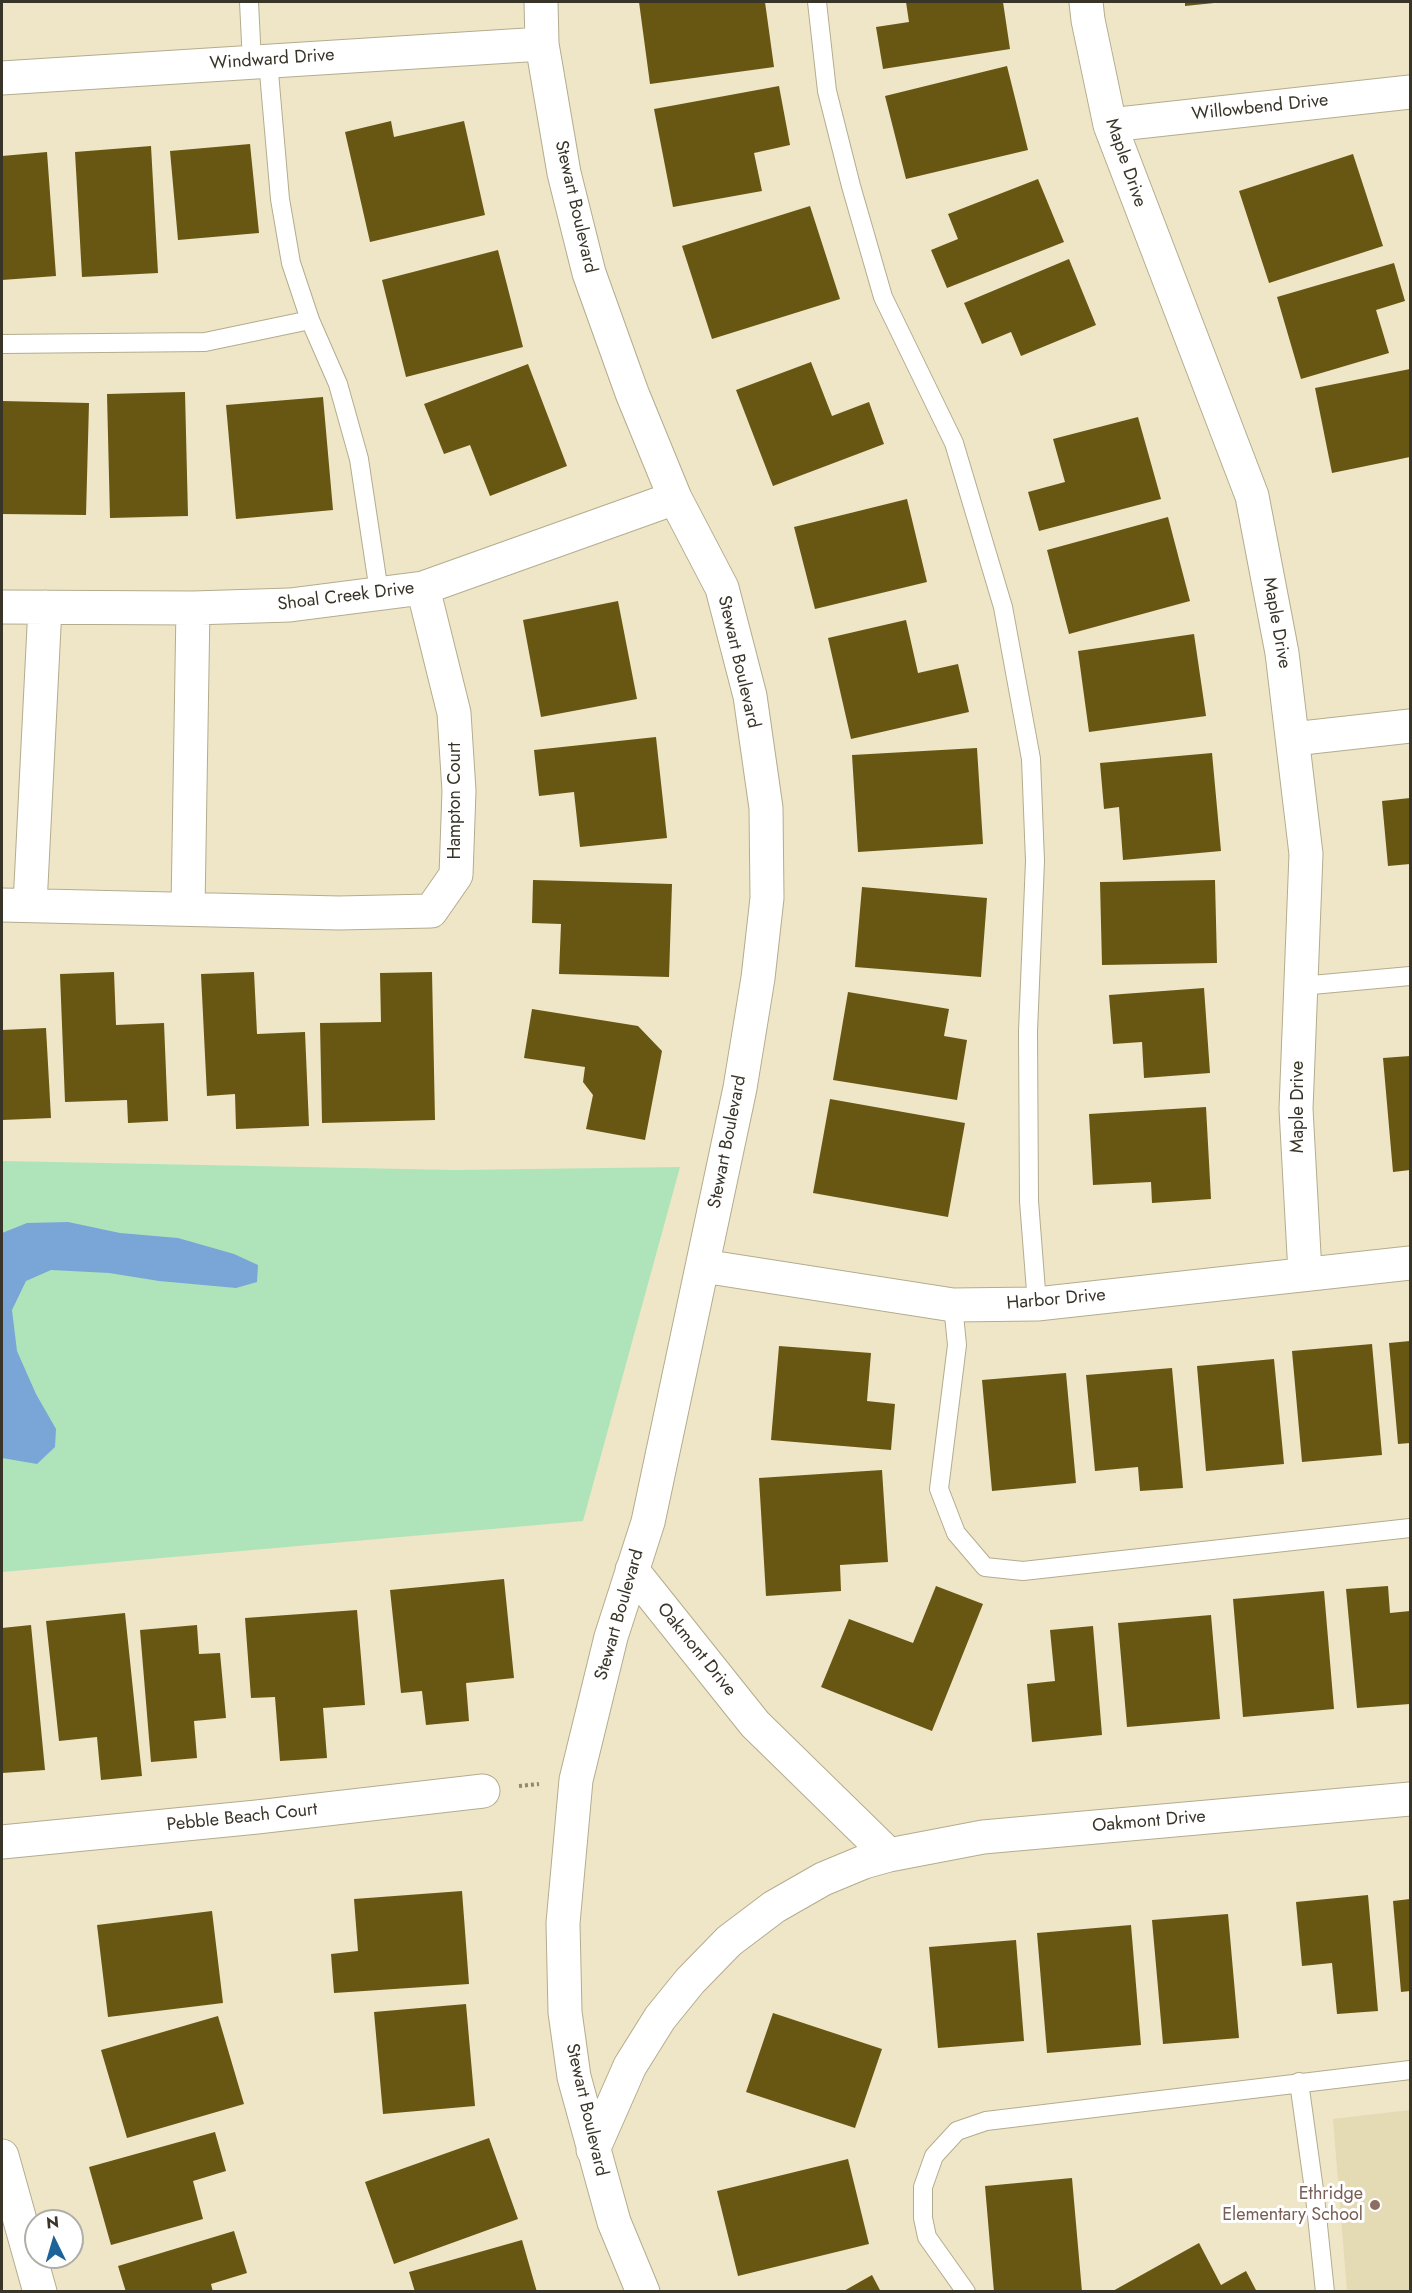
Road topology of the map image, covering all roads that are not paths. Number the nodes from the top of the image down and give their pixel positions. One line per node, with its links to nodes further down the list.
1 (249, 2): 6 (lane)
2 (541, 2): 5 (street, Stewart Boulevard)
3 (817, 2): 27 (lane)
4 (1086, 2): 9 (street, Maple Drive)
5 (542, 44): 6 (street, Windward Drive); 12 (street, Stewart Boulevard)
6 (260, 61): 7 (street, Windward Drive); 10 (lane)
7 (2, 78)
8 (1410, 92): 9 (street, Willowbend Drive)
9 (1110, 125): 19 (street, Maple Drive)
10 (310, 320): 11 (lane); 14 (lane)
11 (2, 344)
12 (675, 498): 13 (street, Shoal Creek Drive); 25 (street, Stewart Boulevard)
13 (423, 588): 14 (street, Shoal Creek Drive); 21 (street, Hampton Court)
14 (379, 592): 17 (street, Shoal Creek Drive)
15 (2, 607): 16 (street, Shoal Creek Drive)
16 (45, 607): 17 (street, Shoal Creek Drive); 20 (street, Hampton Court)
17 (193, 608): 21 (street)
18 (1410, 726): 19 (street)
19 (1293, 739): 23 (street, Maple Drive)
20 (16, 905): 21 (street, Hampton Court)
21 (188, 908)
22 (1410, 976): 23 (lane)
23 (1301, 986): 26 (street, Maple Drive)
24 (1410, 1263): 26 (street, Harbor Drive)
25 (703, 1266): 28 (street, Harbor Drive); 30 (street, Stewart Boulevard)
26 (1305, 1273): 27 (street, Harbor Drive)
27 (1037, 1304): 28 (street, Harbor Drive)
28 (953, 1305): 29 (lane)
29 (1410, 1528)
30 (632, 1570): 34 (street, Oakmont Drive); 37 (street, Stewart Boulevard)
31 (483, 1791): 33 (street, Pebble Beach Court)
32 (1410, 1798): 34 (street, Oakmont Drive)
33 (2, 1842)
34 (890, 1855): 37 (street, Oakmont Drive)
35 (1410, 2070): 36 (lane)
36 (1299, 2082): 41 (lane); 42 (lane)
37 (593, 2150): 40 (street, Stewart Boulevard)
38 (2, 2156): 39 (street)
39 (40, 2292)
40 (643, 2292)
41 (966, 2292)
42 (1325, 2292)

